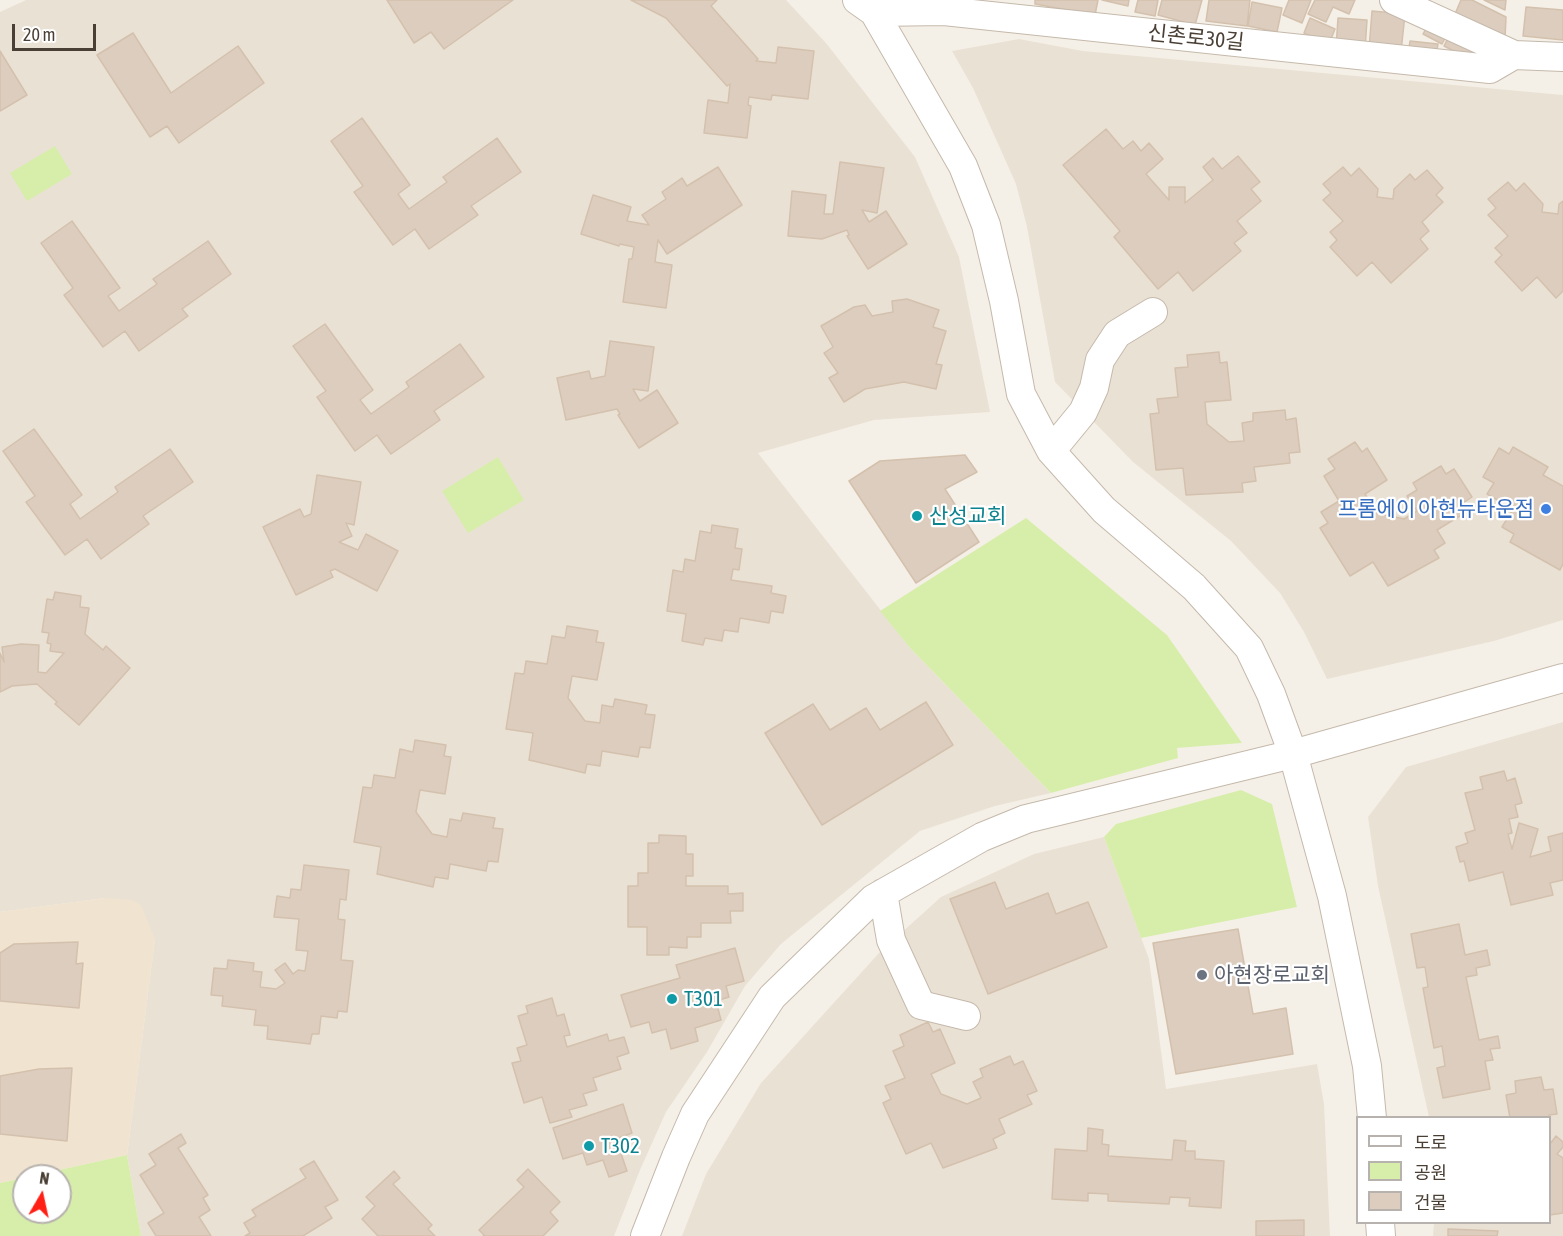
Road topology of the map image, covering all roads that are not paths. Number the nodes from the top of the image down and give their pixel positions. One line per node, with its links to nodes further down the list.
1 (1394, 0): 3 (street)
2 (870, 4): 3 (street, 신촌로30길); 6 (street, 신촌로30길)
3 (1514, 55): 4 (street)
4 (1563, 57)
5 (1153, 312): 6 (street)
6 (1051, 451): 8 (street, 신촌로30길)
7 (1563, 678): 8 (street)
8 (1293, 754): 9 (street); 11 (street, 신촌로30길)
9 (884, 893): 10 (street); 12 (street)
10 (966, 1016)
11 (1372, 1116)
12 (645, 1236)

